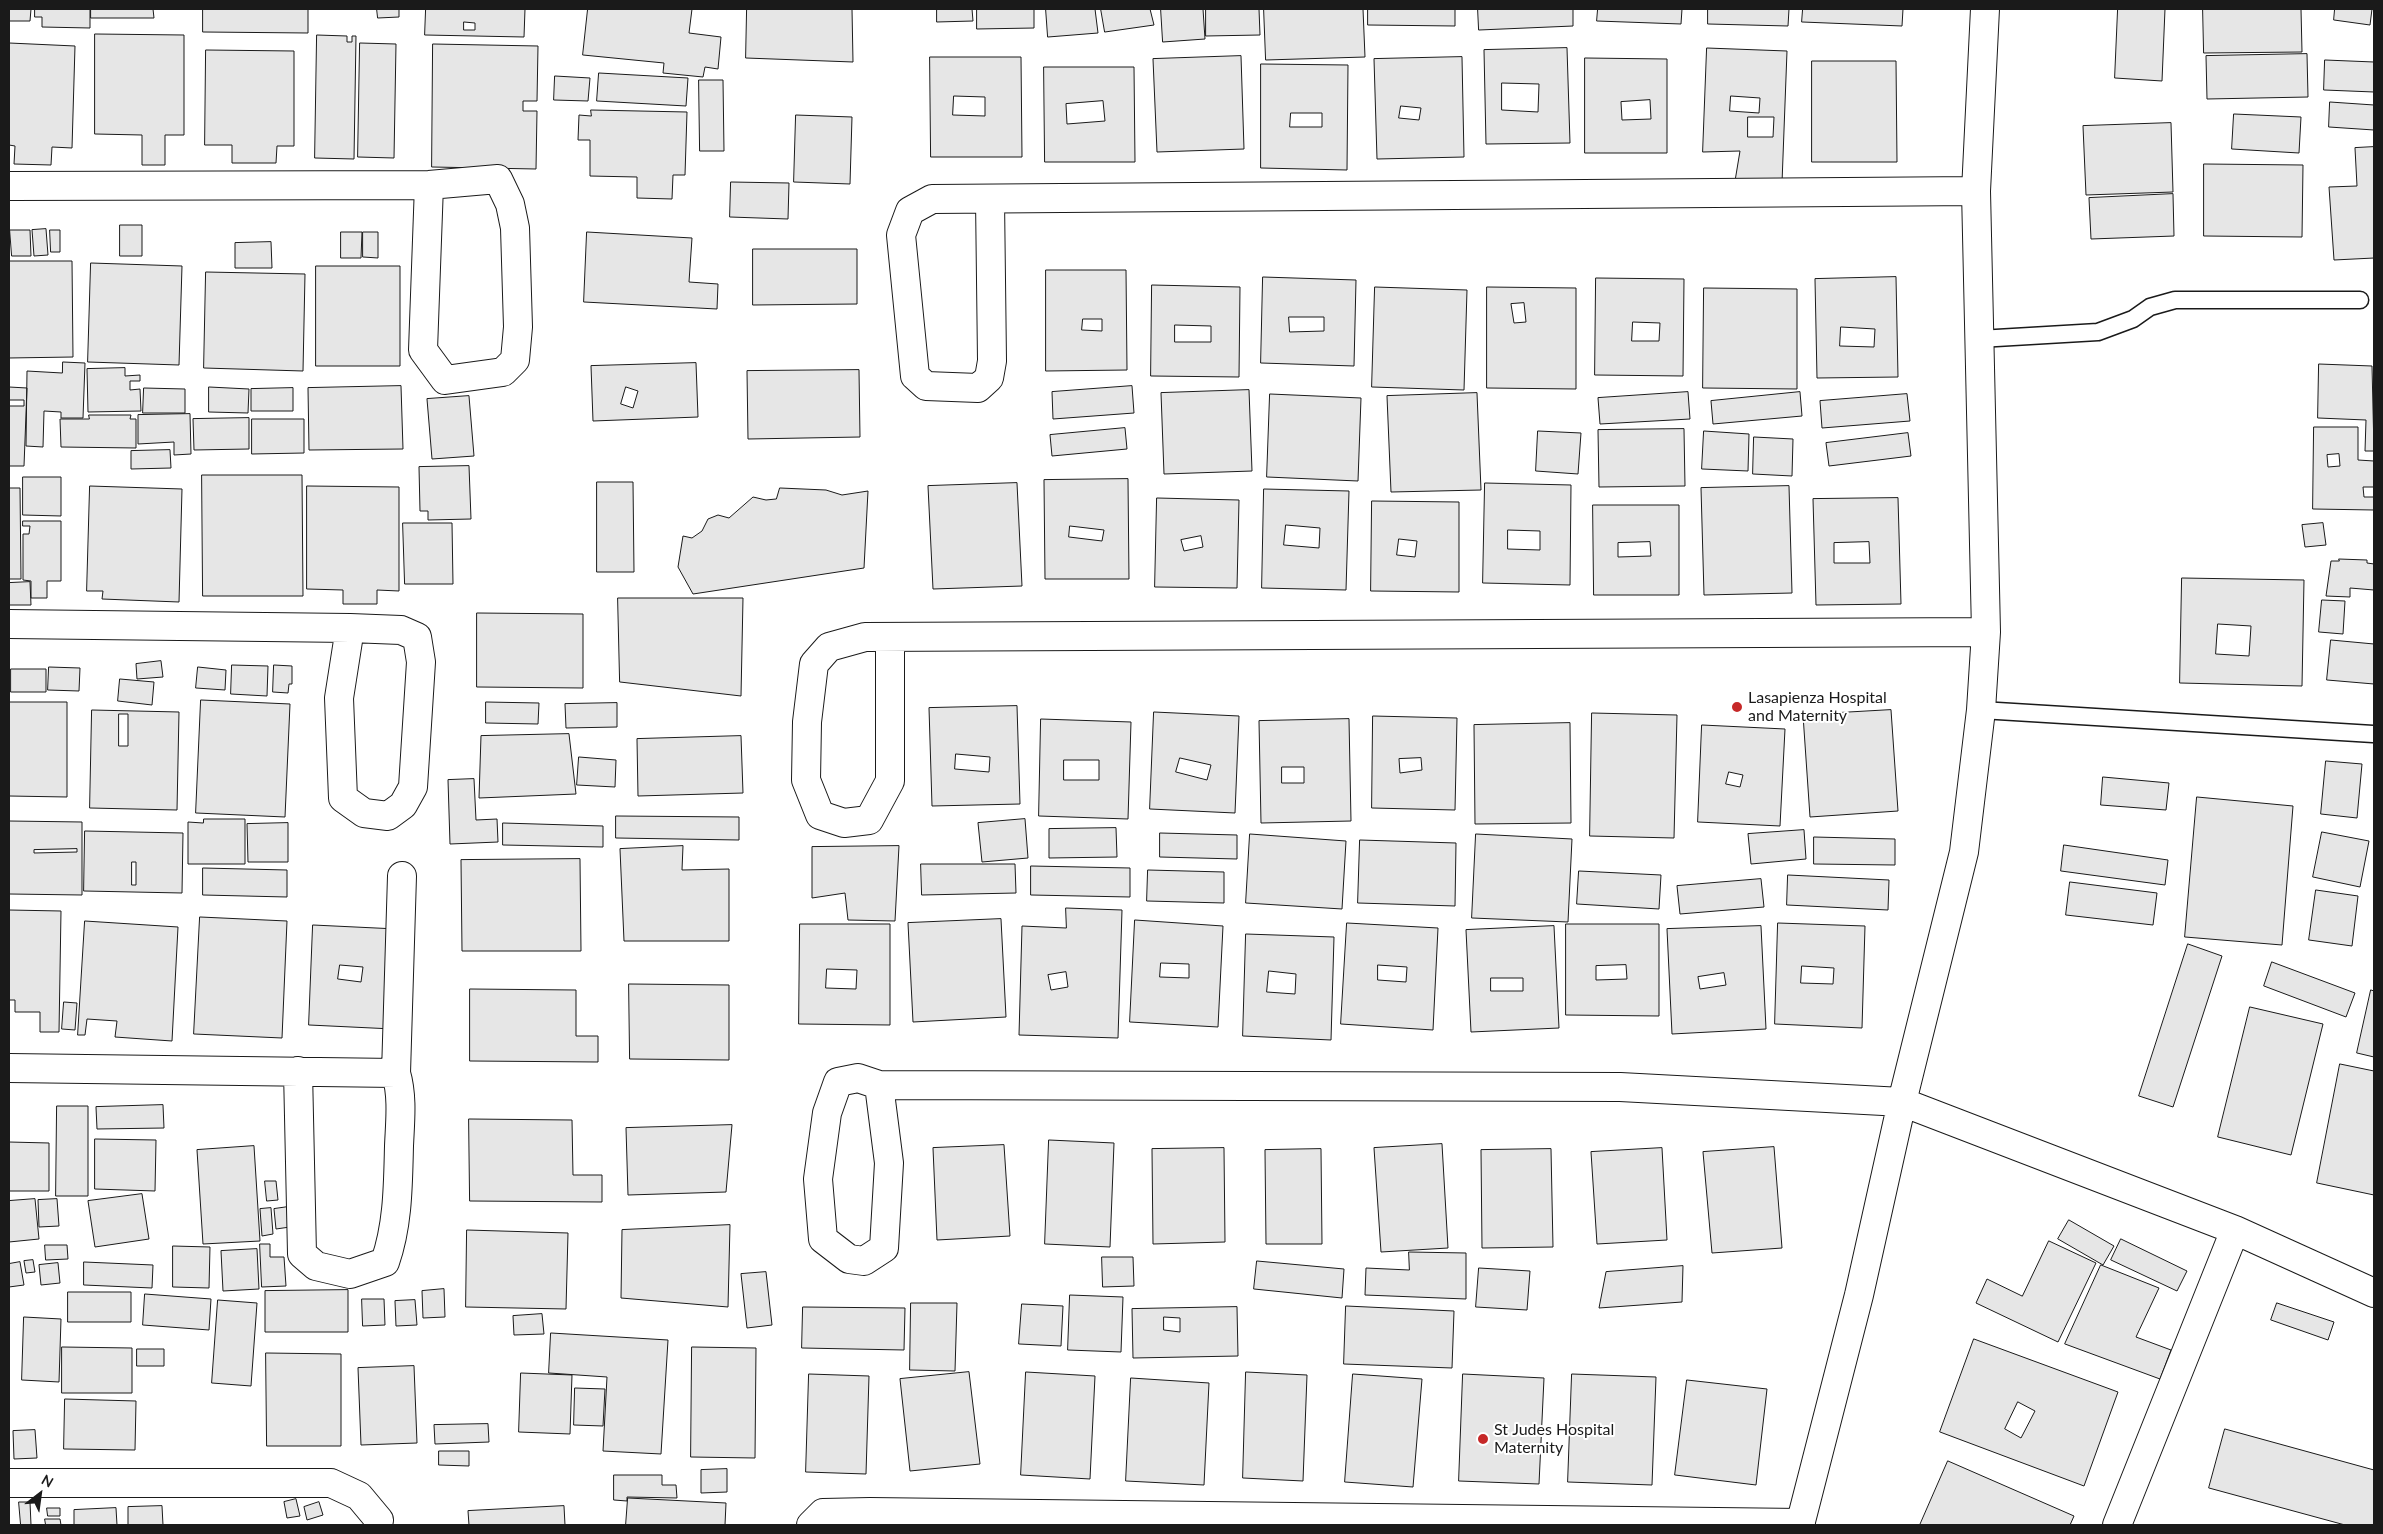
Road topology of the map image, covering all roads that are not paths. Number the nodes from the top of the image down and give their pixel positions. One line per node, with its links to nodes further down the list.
1 (1985, 9): 4 (street)
2 (429, 185): 2 (street); 3 (street)
3 (9, 186)
4 (1976, 191): 5 (street); 7 (street)
5 (990, 199): 5 (street)
6 (2360, 300): 7 (lane)
7 (1979, 339): 10 (street)
8 (9, 624): 9 (street)
9 (350, 628): 9 (street)
10 (1986, 632): 11 (street); 12 (street)
11 (890, 637): 11 (street)
12 (1982, 710): 13 (lane); 19 (street)
13 (2373, 734)
14 (402, 876): 17 (street)
15 (9, 1068): 16 (street)
16 (298, 1071): 17 (street); 17 (street)
17 (396, 1073)
18 (879, 1085): 18 (street); 19 (street)
19 (1902, 1102): 20 (street); 24 (street)
20 (2235, 1230): 21 (street); 27 (street)
21 (2374, 1293)
22 (9, 1483): 25 (street)
23 (870, 1519): 24 (street); 26 (street)
24 (1800, 1524)
25 (378, 1525)
26 (811, 1525)
27 (2117, 1525)

